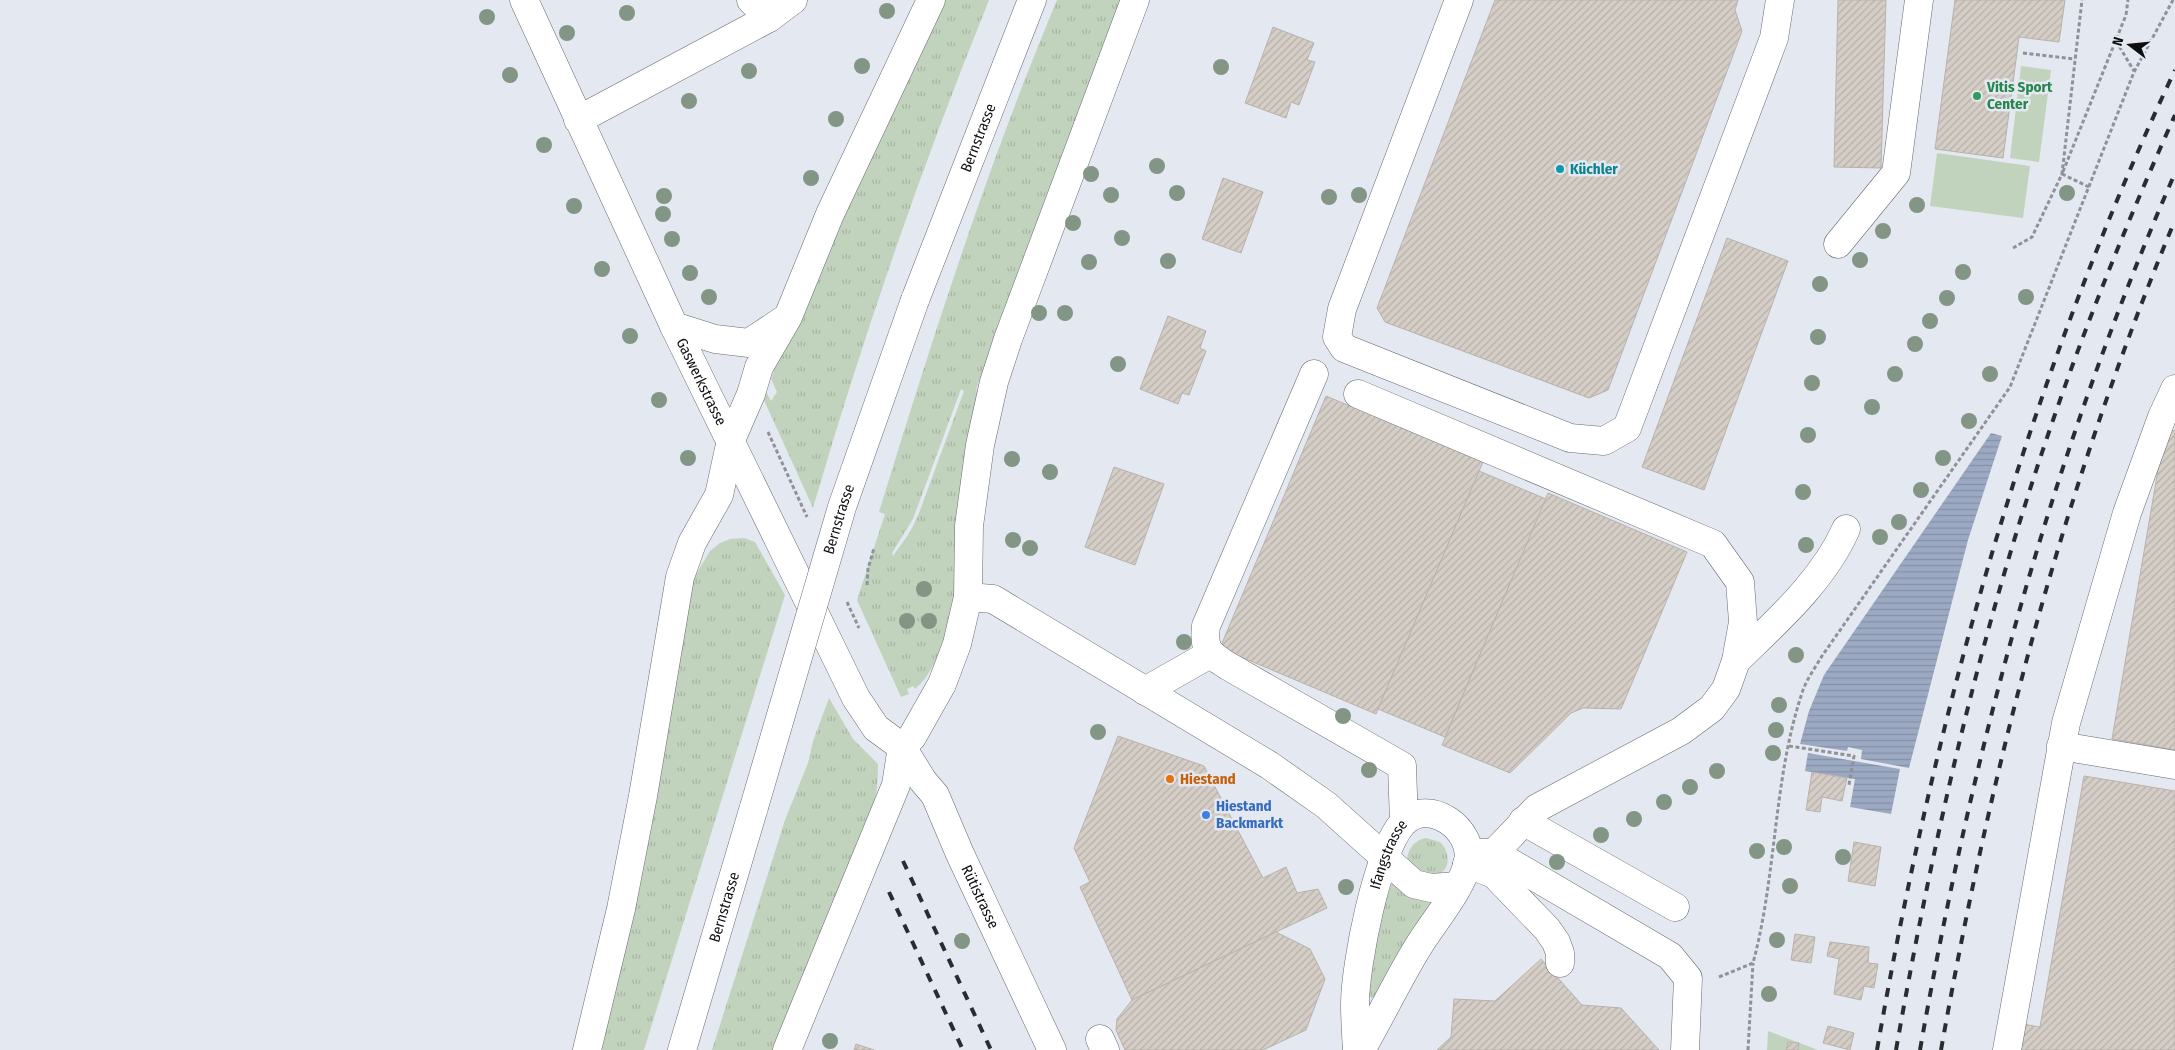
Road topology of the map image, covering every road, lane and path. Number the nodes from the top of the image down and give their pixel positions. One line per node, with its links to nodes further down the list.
1 (524, 0): 17 (street, Gaswerkstrasse)
2 (794, 0): 12 (street)
3 (931, 0): 22 (street)
4 (1032, 0): 49 (street, Bernstrasse, bridge)
5 (1135, 0): 31 (street)
6 (1458, 0): 7 (street)
7 (1780, 0)
8 (1920, 0): 20 (street)
9 (2082, 0): 15 (path)
10 (2128, 0): 13 (path)
11 (2172, 0): 16 (path)
12 (760, 9): 17 (street)
13 (2116, 41): 16 (path); 18 (path)
14 (2023, 53): 15 (path)
15 (2075, 59): 18 (path)
16 (2134, 72): 19 (path)
17 (578, 120): 23 (street, Gaswerkstrasse)
18 (2062, 174): 19 (path); 21 (path)
19 (2089, 187): 35 (path)
20 (1838, 244)
21 (2013, 248)
22 (788, 317): 23 (street); 27 (street)
23 (674, 326): 27 (street, Gaswerkstrasse)
24 (1314, 374): 32 (street)
25 (2175, 389): 36 (street)
26 (1358, 394): 33 (street)
27 (731, 440): 37 (street, Gaswerkstrasse); 48 (street)
28 (1846, 530): 33 (street)
29 (874, 548): 30 (path)
30 (867, 585)
31 (968, 596): 34 (street); 37 (street)
32 (1210, 654): 34 (street); 41 (street)
33 (1736, 661): 40 (street)
34 (1145, 691): 42 (street)
35 (1789, 746): 39 (path); 45 (path)
36 (2061, 746): 38 (street); 56 (street)
37 (902, 747): 50 (street); 51 (street, Rütistrasse)
38 (2175, 765)
39 (1849, 785)
40 (1523, 821): 43 (street); 44 (street)
41 (1404, 822): 42 (street, Ifangstrasse); 43 (street, Ifangstrasse)
42 (1385, 856): 43 (street); 52 (street, Ifangstrasse)
43 (1472, 864): 46 (street); 53 (street); 54 (street)
44 (1675, 907)
45 (1753, 962): 47 (path); 55 (path)
46 (1560, 963)
47 (1718, 978)
48 (587, 1050)
49 (682, 1050)
50 (787, 1050)
51 (1052, 1050)
52 (1357, 1050)
53 (1361, 1050)
54 (1685, 1050)
55 (1748, 1050)
56 (2007, 1050)

